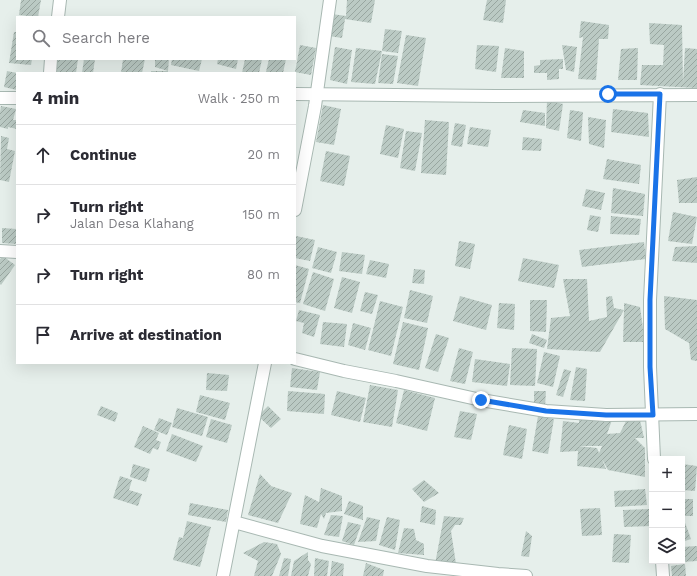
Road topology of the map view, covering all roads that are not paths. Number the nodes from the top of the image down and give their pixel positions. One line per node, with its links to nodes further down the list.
1 (60, 0): 3 (street)
2 (330, 0): 7 (street)
3 (58, 16)
4 (51, 60): 5 (street)
5 (50, 72)
6 (296, 94): 7 (street)
7 (317, 94): 8 (street); 12 (street)
8 (660, 94): 9 (street); 18 (street)
9 (697, 95)
10 (0, 98): 11 (street)
11 (16, 98)
12 (296, 205)
13 (0, 251): 14 (street)
14 (16, 252)
15 (296, 359): 18 (street)
16 (265, 364): 20 (street)
17 (697, 414): 18 (street)
18 (653, 415): 19 (street)
19 (654, 456)
20 (234, 522): 22 (street); 23 (street)
21 (662, 564): 24 (street)
22 (224, 576)
23 (526, 576)
24 (663, 576)

